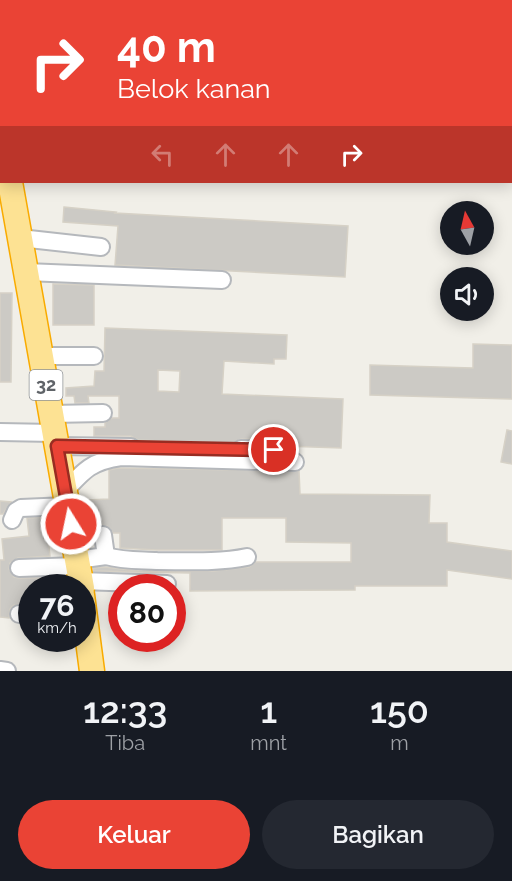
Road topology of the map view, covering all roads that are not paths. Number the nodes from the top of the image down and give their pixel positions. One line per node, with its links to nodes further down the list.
1 (10, 183): 2 (highway, 32)
2 (20, 238): 3 (street); 4 (highway, 32)
3 (102, 247)
4 (26, 272): 5 (street); 6 (highway, 32)
5 (222, 280)
6 (41, 356): 7 (street); 9 (highway, 32)
7 (94, 356)
8 (103, 413): 9 (street)
9 (54, 431): 10 (street); 11 (street); 13 (highway, 32)
10 (0, 432)
11 (274, 450)
12 (295, 462): 13 (street)
13 (66, 499): 14 (street); 20 (highway, 32)
14 (12, 520)
15 (103, 535): 16 (street)
16 (106, 556): 17 (street); 21 (street)
17 (247, 557)
18 (19, 568): 19 (street)
19 (39, 574)
20 (79, 574)
21 (91, 574)
22 (90, 652): 25 (highway, 32)
23 (0, 670): 24 (street)
24 (7, 671)
25 (92, 671)

